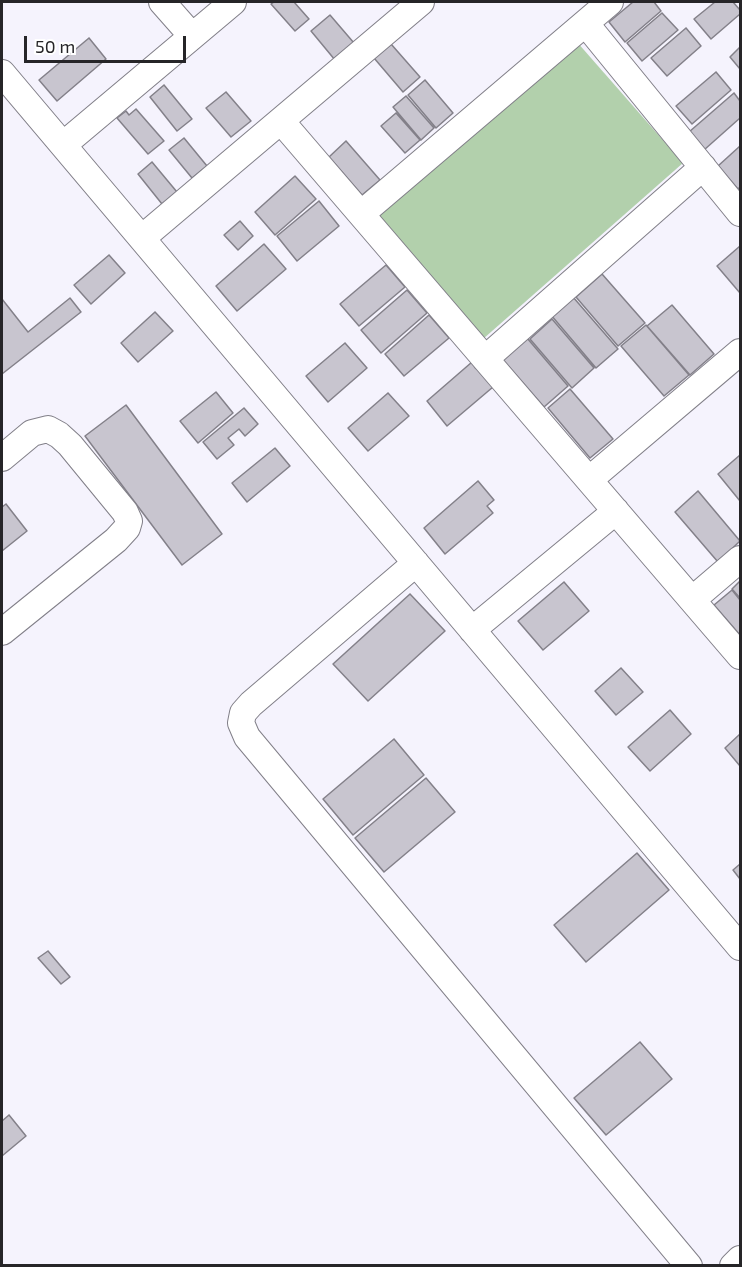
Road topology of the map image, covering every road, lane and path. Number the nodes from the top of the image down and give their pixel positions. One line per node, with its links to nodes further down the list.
1 (162, 2): 6 (street)
2 (233, 2): 6 (street)
3 (421, 2): 8 (street)
4 (610, 2): 5 (street)
5 (586, 24): 10 (street); 12 (street)
6 (192, 36): 9 (street)
7 (2, 73): 9 (street)
8 (281, 121): 12 (street); 13 (street)
9 (63, 145): 13 (street)
10 (703, 167): 11 (street); 15 (street)
11 (741, 213)
12 (361, 214): 15 (street)
13 (142, 238): 20 (street)
14 (741, 352): 17 (street)
15 (485, 359): 17 (street)
16 (2, 458): 23 (street)
17 (589, 480): 18 (street)
18 (616, 511): 21 (street); 22 (street)
19 (741, 559): 21 (street)
20 (416, 563): 22 (street); 27 (street)
21 (692, 600): 24 (street)
22 (472, 630): 25 (street)
23 (2, 632)
24 (741, 656)
25 (741, 947)
26 (741, 1259): 28 (street)
27 (689, 1266)
28 (733, 1266)

